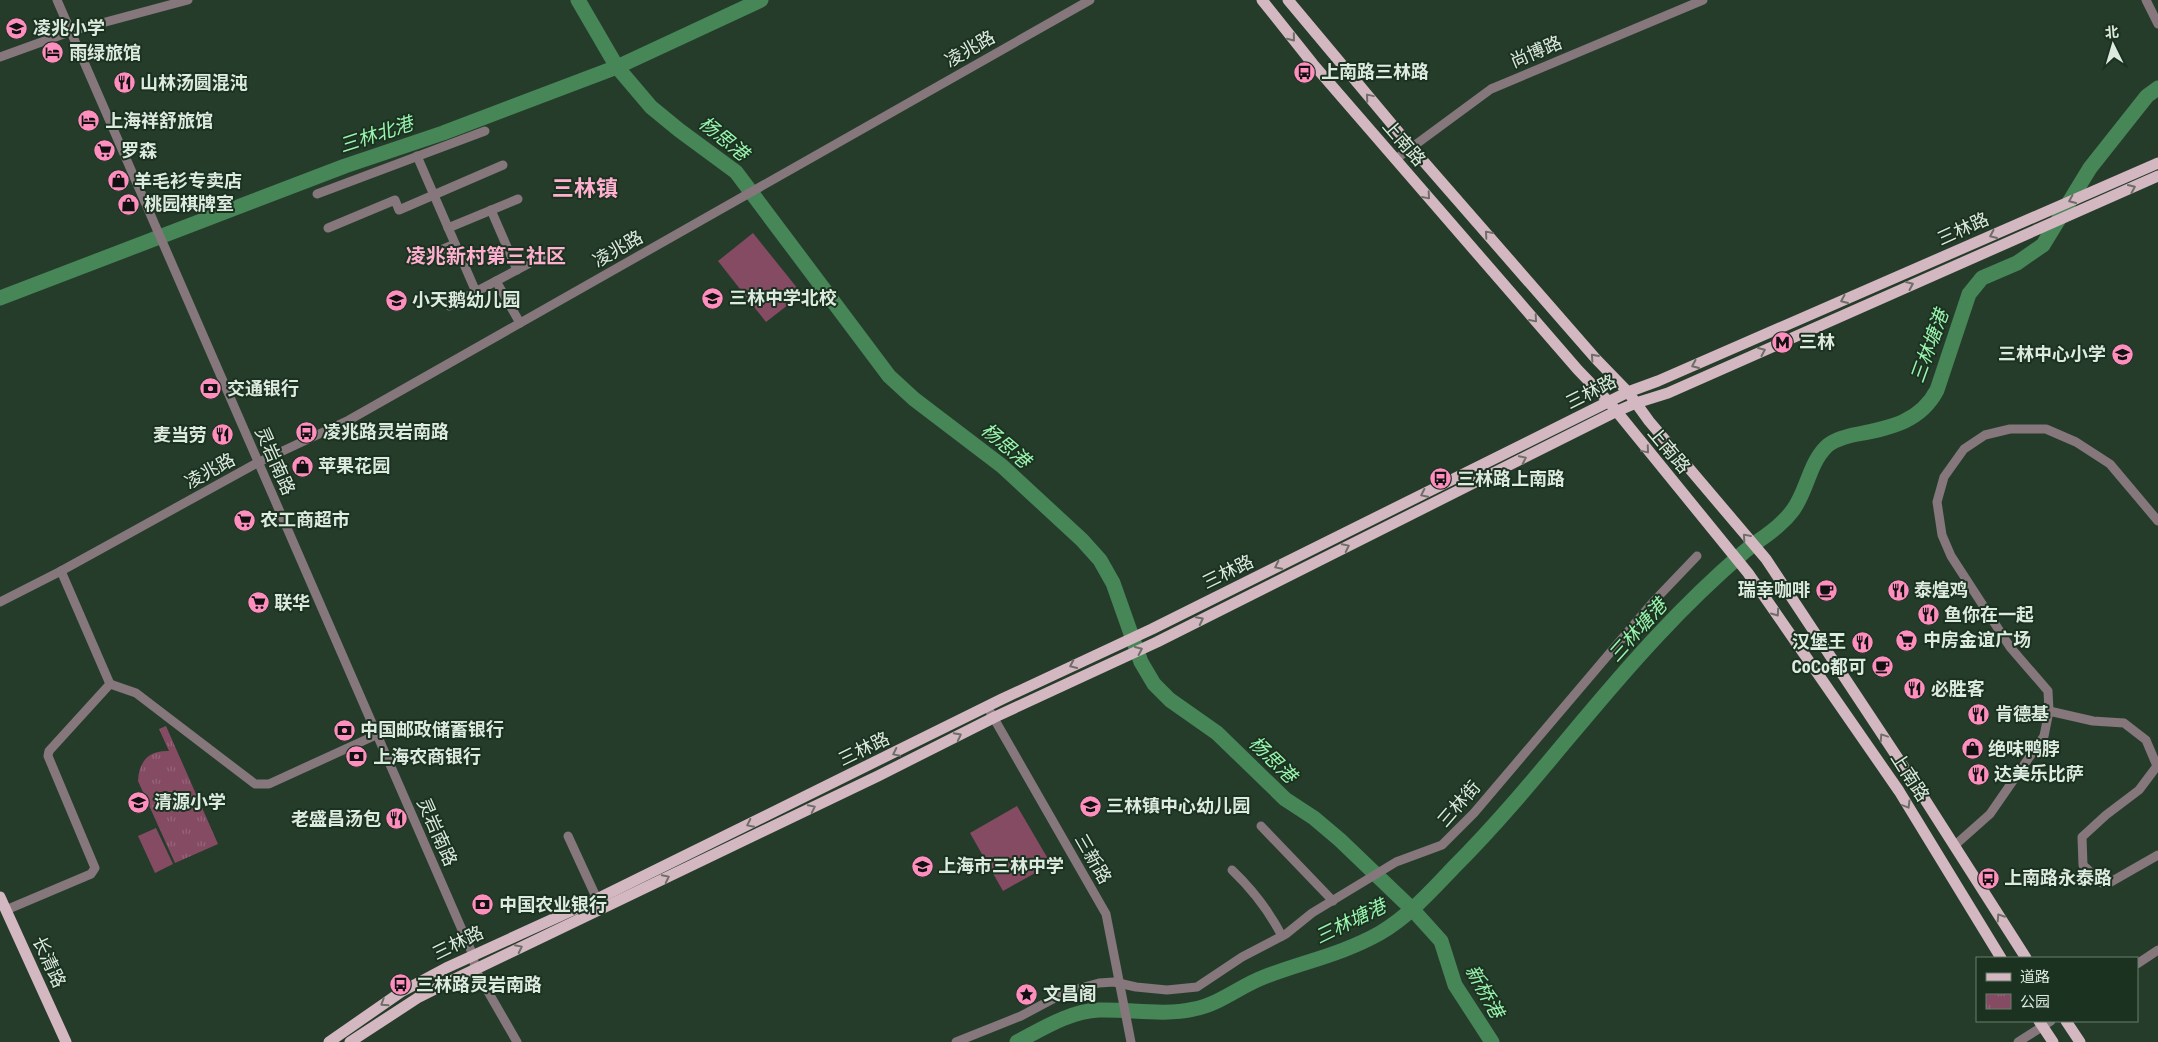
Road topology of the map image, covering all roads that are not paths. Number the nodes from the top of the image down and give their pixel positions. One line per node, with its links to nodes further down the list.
1 (57, 0): 9 (street, 灵岩南路)
2 (188, 0): 9 (street)
3 (1090, 0): 31 (street, 凌兆路)
4 (1262, 0): 14 (main road, 上南路, one-way to 14)
5 (1288, 0): 12 (main road, 上南路, one-way to 5)
6 (1703, 0): 12 (street, 尚博路)
7 (2146, 0): 8 (street)
8 (2158, 24)
9 (72, 31): 10 (street); 36 (street, 灵岩南路)
10 (0, 57)
11 (485, 131): 13 (street)
12 (1411, 148): 14 (street, 尚博路); 32 (main road, 上南路, one-way to 12)
13 (416, 156): 18 (street); 19 (street)
14 (1396, 159): 33 (main road, 上南路, one-way to 33)
15 (2158, 163): 32 (main road, 三林路, one-way to 32)
16 (503, 165): 19 (street)
17 (2158, 176): 34 (main road, 三林路, one-way to 17)
18 (317, 194)
19 (433, 195): 22 (street); 23 (street)
20 (518, 199): 21 (street)
21 (491, 210): 23 (street); 27 (street)
22 (328, 228)
23 (448, 228): 24 (street)
24 (455, 244): 25 (street); 29 (street)
25 (426, 256)
26 (543, 256): 27 (street)
27 (517, 270): 28 (street)
28 (496, 281): 29 (street); 31 (street)
29 (476, 292): 30 (street)
30 (449, 306)
31 (520, 323): 36 (street, 凌兆路)
32 (1628, 392): 33 (main road, 三林路); 34 (main road, 上南路)
33 (1609, 402): 35 (main road, 上南路); 43 (main road, 三林路, one-way to 43)
34 (1636, 403): 35 (main road, 三林路); 47 (main road, 上南路, one-way to 34)
35 (1615, 412): 43 (main road, 三林路, one-way to 35); 57 (main road, 上南路, one-way to 57)
36 (257, 463): 39 (street, 凌兆路); 44 (street, 灵岩南路)
37 (2158, 521): 42 (street)
38 (1697, 556): 52 (street, 三林街)
39 (61, 571): 40 (street, 凌兆路); 41 (street)
40 (0, 602)
41 (110, 684): 44 (street); 53 (street)
42 (2049, 711): 47 (street); 48 (street)
43 (991, 712): 51 (main road, 三林路, one-way to 51); 60 (main road, 三林路, one-way to 43); 61 (street, 三新路)
44 (376, 735): 56 (street, 灵岩南路)
45 (1261, 826): 52 (street)
46 (568, 836): 51 (street)
47 (1954, 846): 58 (main road, 上南路, one-way to 47)
48 (2158, 855)
49 (1232, 870): 54 (street)
50 (0, 897): 53 (main road, 长清路)
51 (597, 899): 56 (main road, 三林路)
52 (1333, 901): 54 (street, 三林街)
53 (6, 910): 64 (main road, 长清路)
54 (1282, 936): 61 (street, 三林街)
55 (2158, 950): 59 (street)
56 (473, 955): 60 (street, 灵岩南路); 65 (main road, 三林路, one-way to 65)
57 (2000, 957)
58 (2025, 957)
59 (2138, 963)
60 (475, 969): 66 (main road, 三林路); 67 (street, 灵岩南路)
61 (1122, 987): 68 (street, 三林街); 69 (street, 三新路)
62 (2067, 1022): 72 (main road)
63 (2044, 1023): 70 (street); 71 (main road)
64 (66, 1042)
65 (329, 1042)
66 (350, 1042)
67 (517, 1042)
68 (956, 1042)
69 (1131, 1042)
70 (2018, 1042)
71 (2053, 1042)
72 (2080, 1042)

